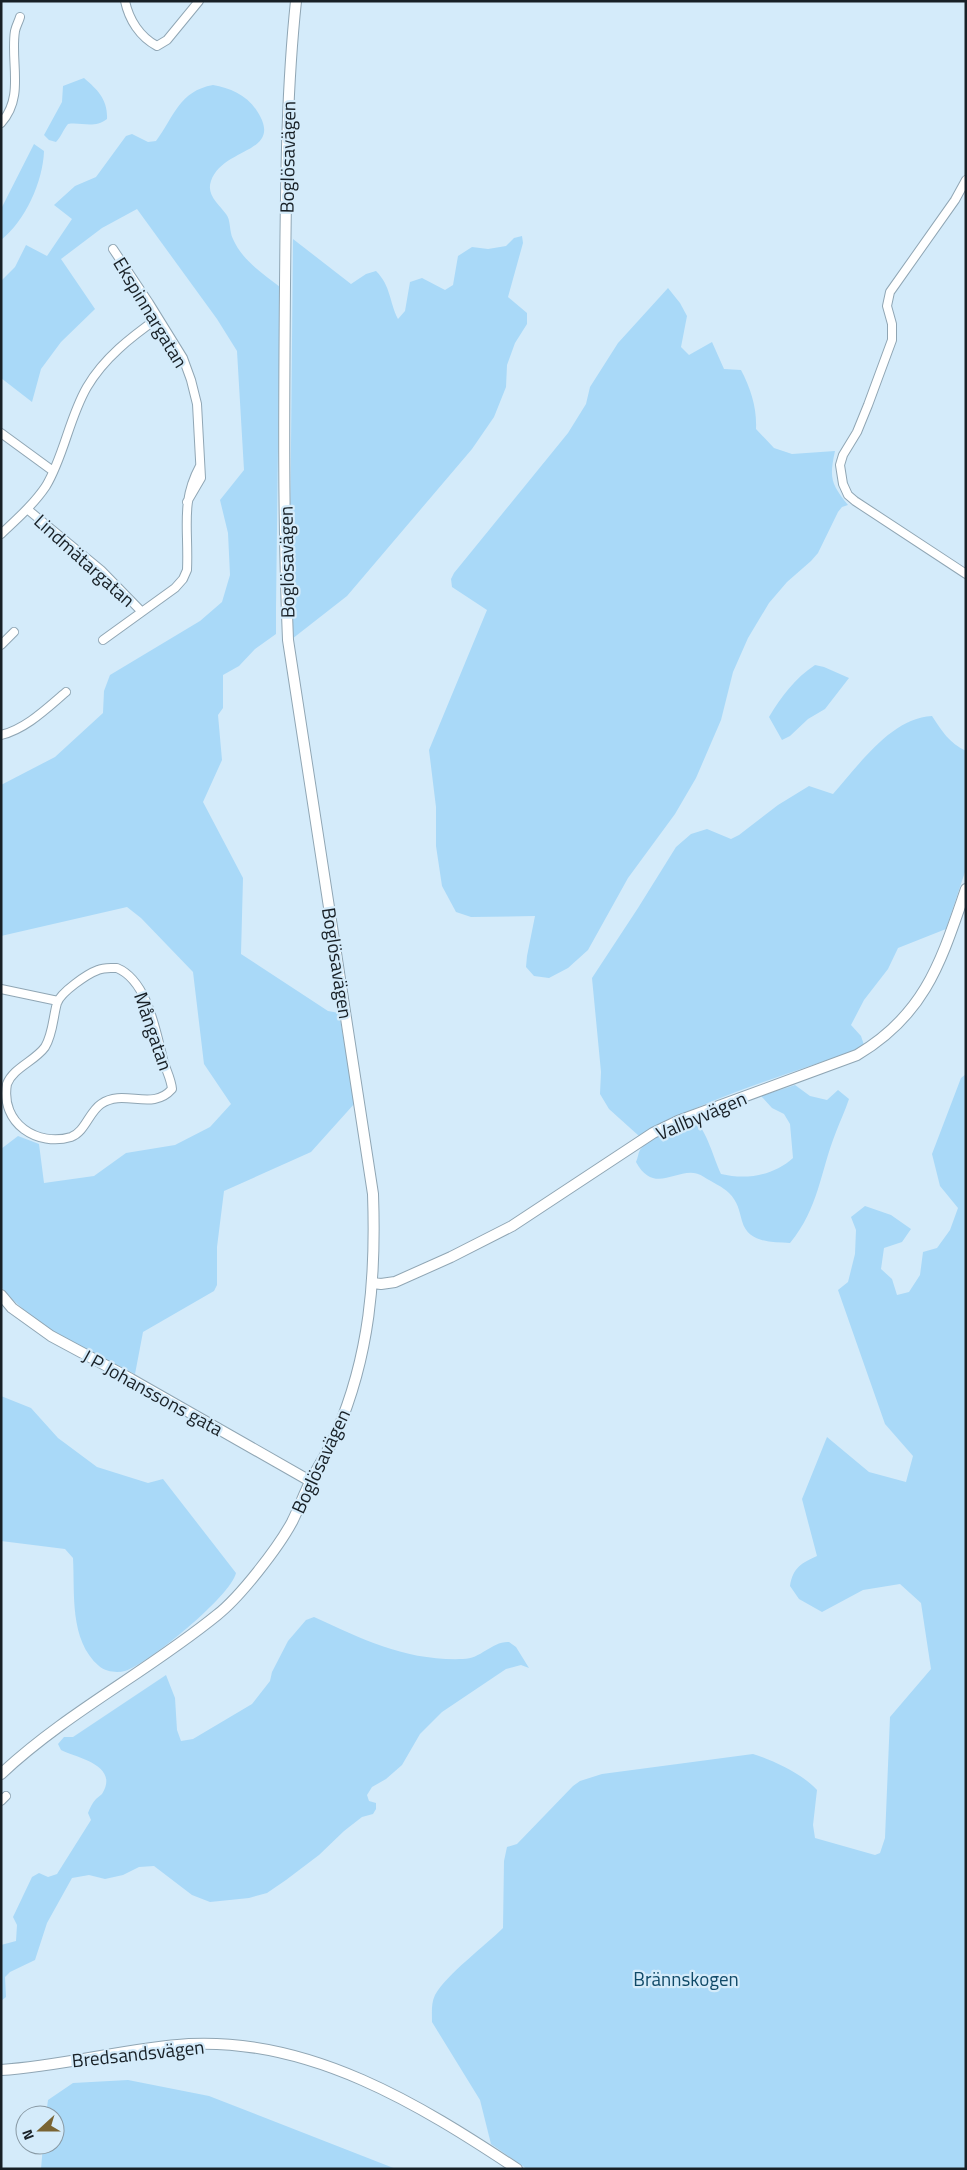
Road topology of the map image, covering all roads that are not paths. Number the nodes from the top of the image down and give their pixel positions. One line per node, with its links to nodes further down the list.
1 (125, 1): 2 (street)
2 (199, 1)
3 (296, 1): 23 (street, Boglösavägen)
4 (20, 16): 5 (street)
5 (1, 122)
6 (966, 180): 13 (street)
7 (112, 249): 8 (street, Ekspinnargatan)
8 (158, 318): 10 (street); 14 (street, Ekspinnargatan)
9 (1, 433): 10 (street)
10 (53, 471): 11 (street)
11 (27, 509): 12 (street); 14 (street, Lindmätargatan)
12 (1, 534)
13 (966, 574)
14 (142, 612): 16 (street, Ekspinnargatan)
15 (14, 632): 17 (street)
16 (103, 640)
17 (1, 645)
18 (66, 692): 19 (street)
19 (1, 735)
20 (966, 889): 23 (street, Vallbyvägen)
21 (1, 990): 22 (street)
22 (58, 1001): 22 (street, Mångatan)
23 (373, 1283): 25 (street, Boglösavägen)
24 (1, 1295): 25 (street, J P Johanssons gata)
25 (310, 1481): 26 (street, Boglösavägen)
26 (1, 1774)
27 (1, 2070): 28 (street, Bredsandsvägen)
28 (517, 2169)

